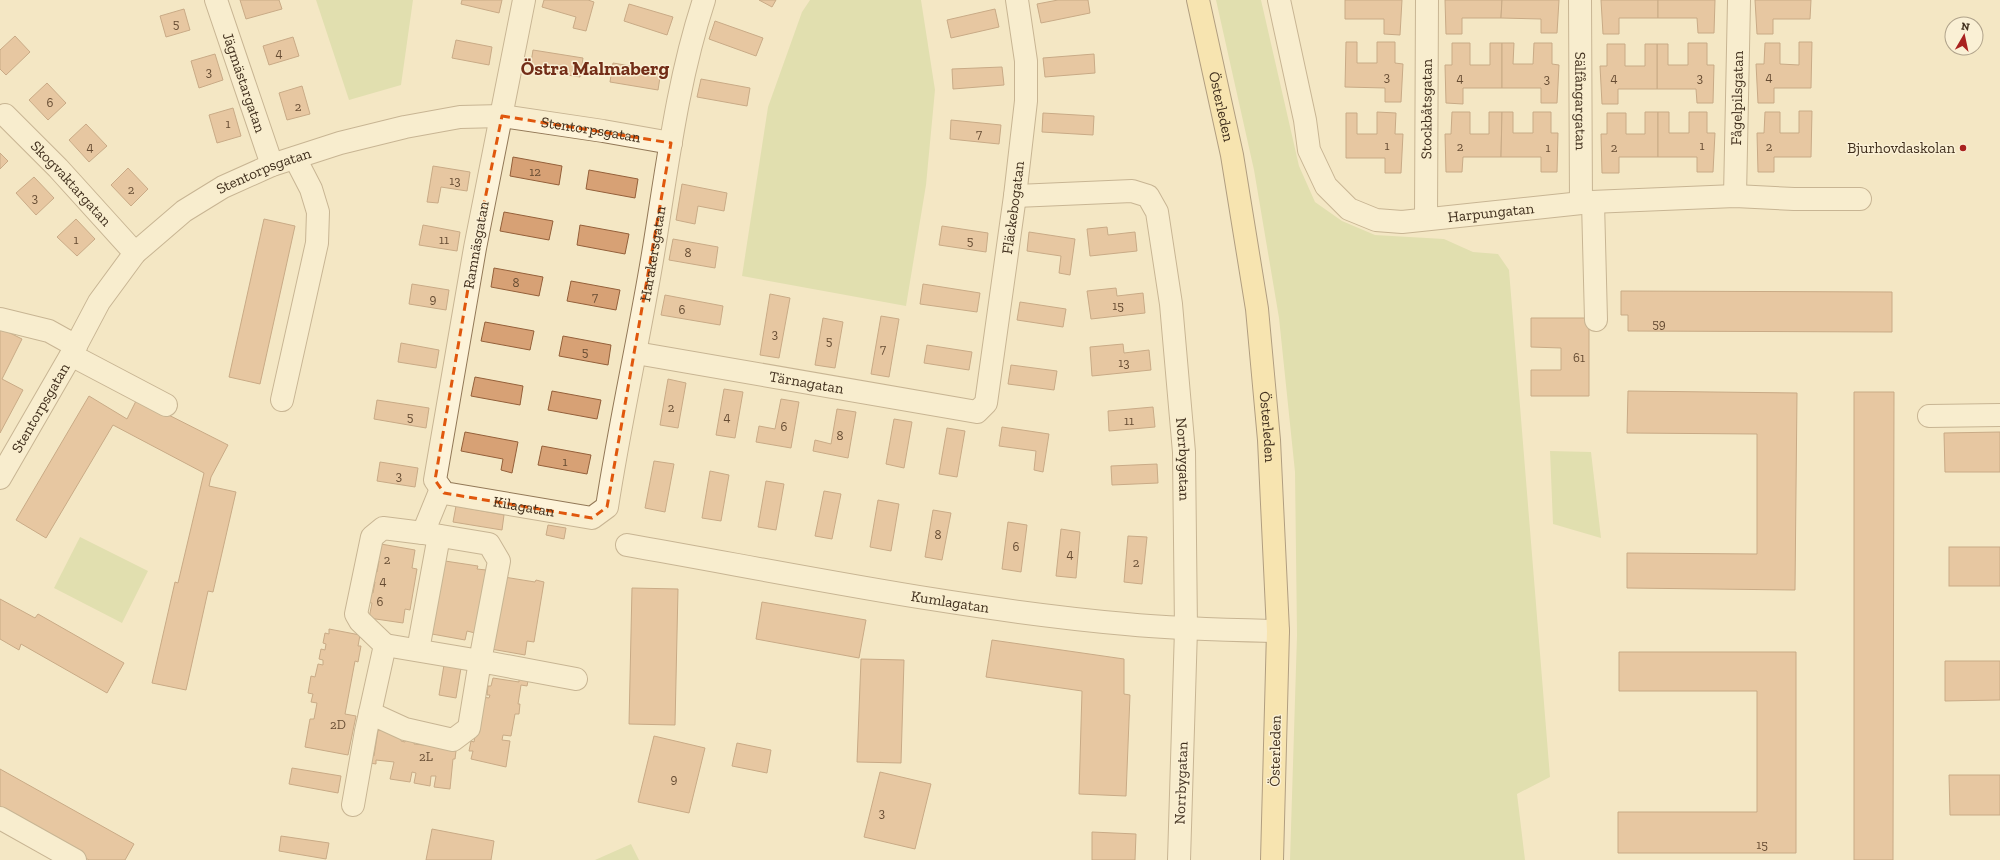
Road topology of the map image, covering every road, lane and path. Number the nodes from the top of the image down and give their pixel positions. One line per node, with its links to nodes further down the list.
1 (216, 0): 14 (street, Jägmästargatan)
2 (524, 0): 11 (street, Ramnäsgatan)
3 (704, 0): 12 (street, Harakersgatan)
4 (1017, 0): 15 (street, Fläckebogatan)
5 (1198, 0): 36 (main road, Österleden)
6 (1279, 0): 19 (street, Harpungatan)
7 (1427, 0): 19 (street, Stockbåtsgatan)
8 (1580, 0): 18 (street, Sälfångargatan)
9 (1738, 0): 16 (street, Fågelpilsgatan)
10 (5, 115): 20 (street, Skogvaktargatan)
11 (502, 116): 12 (street, Stentorpsgatan); 13 (street, Stentorpsgatan); 31 (street, Ramnäsgatan)
12 (671, 143): 24 (street, Harakersgatan)
13 (295, 158): 14 (street, Stentorpsgatan); 25 (street)
14 (272, 165): 20 (street, Stentorpsgatan)
15 (1015, 196): 27 (street, Fläckebogatan); 35 (street, Norrbygatan)
16 (1735, 196): 17 (street, Harpungatan); 18 (street, Harpungatan)
17 (1860, 199)
18 (1587, 202): 19 (street, Harpungatan); 22 (street, Sälfångargatan)
19 (1426, 218)
20 (135, 253): 23 (street, Stentorpsgatan)
21 (0, 319): 23 (street)
22 (1596, 320)
23 (73, 351): 26 (street); 30 (street, Stentorpsgatan)
24 (636, 353): 27 (street, Tärnagatan); 32 (street, Harakersgatan)
25 (282, 400)
26 (166, 405)
27 (977, 412)
28 (2000, 414): 29 (street)
29 (1929, 416)
30 (0, 478)
31 (441, 489): 32 (street, Kilagatan); 33 (street)
32 (605, 508)
33 (431, 535): 37 (street); 38 (street); 39 (street)
34 (627, 545): 35 (street, Kumlagatan)
35 (1186, 629): 36 (street, Kumlagatan); 45 (street, Norrbygatan)
36 (1278, 631): 46 (main road, Österleden)
37 (385, 645): 38 (street); 41 (street)
38 (418, 650): 39 (street)
39 (480, 661): 40 (street); 41 (street)
40 (576, 679)
41 (370, 713): 42 (street)
42 (353, 805)
43 (0, 818): 44 (street)
44 (75, 860)
45 (1179, 860)
46 (1272, 860)

